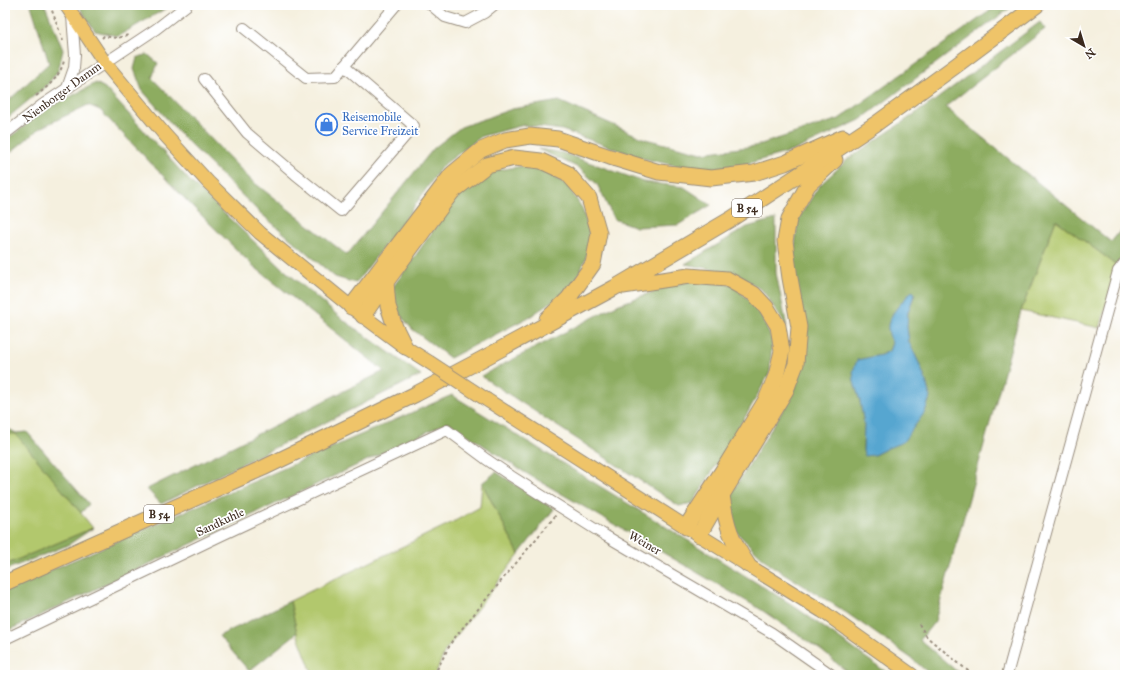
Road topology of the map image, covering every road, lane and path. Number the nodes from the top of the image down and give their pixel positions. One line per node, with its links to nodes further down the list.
1 (50, 5): 11 (path)
2 (187, 5): 12 (street)
3 (396, 5): 13 (street)
4 (431, 5): 5 (street)
5 (494, 5)
6 (1037, 5): 17 (highway, B 54)
7 (69, 10): 10 (main road, Nienborger Damm); 11 (street)
8 (244, 28): 13 (street)
9 (133, 32): 10 (path)
10 (93, 45): 12 (main road, Nienborger Damm)
11 (70, 53): 15 (street); 16 (path)
12 (105, 63): 15 (street, Nienborger Damm); 22 (main road)
13 (344, 66): 14 (street)
14 (204, 79)
15 (67, 88): 18 (street, Nienborger Damm)
16 (35, 97)
17 (877, 122): 21 (highway, B 54); 22 (highway); 26 (highway)
18 (5, 134)
19 (1125, 262): 38 (street)
20 (386, 282): 22 (highway); 23 (highway); 24 (highway)
21 (614, 288): 23 (highway, B 54); 28 (highway)
22 (357, 312): 24 (main road)
23 (535, 331): 31 (highway, B 54)
24 (405, 347): 28 (main road, bridge)
25 (447, 430): 27 (street, Weiner); 33 (street, Sandkuhle)
26 (722, 495): 29 (highway); 30 (highway)
27 (562, 508): 34 (path); 35 (street, Weiner)
28 (686, 527): 29 (main road)
29 (699, 535): 30 (main road)
30 (748, 565): 36 (main road)
31 (5, 583)
32 (919, 624): 37 (path)
33 (5, 639)
34 (434, 675)
35 (832, 675)
36 (912, 675)
37 (973, 675)
38 (1007, 675)

